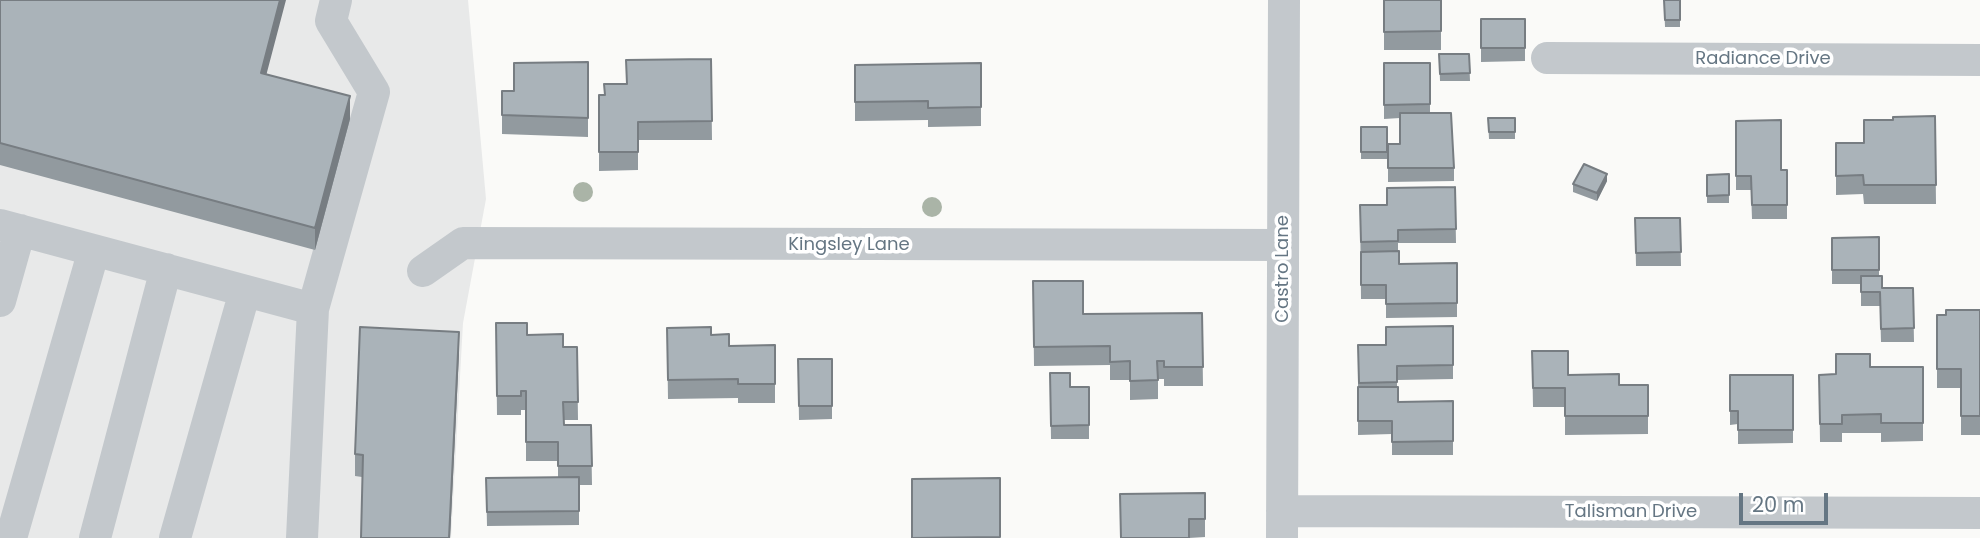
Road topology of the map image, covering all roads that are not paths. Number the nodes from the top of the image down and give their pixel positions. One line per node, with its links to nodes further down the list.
1 (336, 0): 12 (street)
2 (1284, 0): 6 (street, Castro Lane)
3 (1547, 58): 4 (street, Radiance Drive)
4 (1980, 60)
5 (10, 228): 7 (street); 11 (street)
6 (1283, 245): 9 (street, Kingsley Lane); 14 (street, Castro Lane)
7 (94, 250): 8 (street); 15 (street)
8 (166, 269): 10 (street); 16 (street)
9 (423, 271)
10 (245, 291): 12 (street); 17 (street)
11 (0, 301)
12 (313, 309): 18 (street)
13 (1980, 513): 14 (street, Talisman Drive)
14 (1282, 524)
15 (11, 538)
16 (95, 538)
17 (175, 538)
18 (302, 538)

